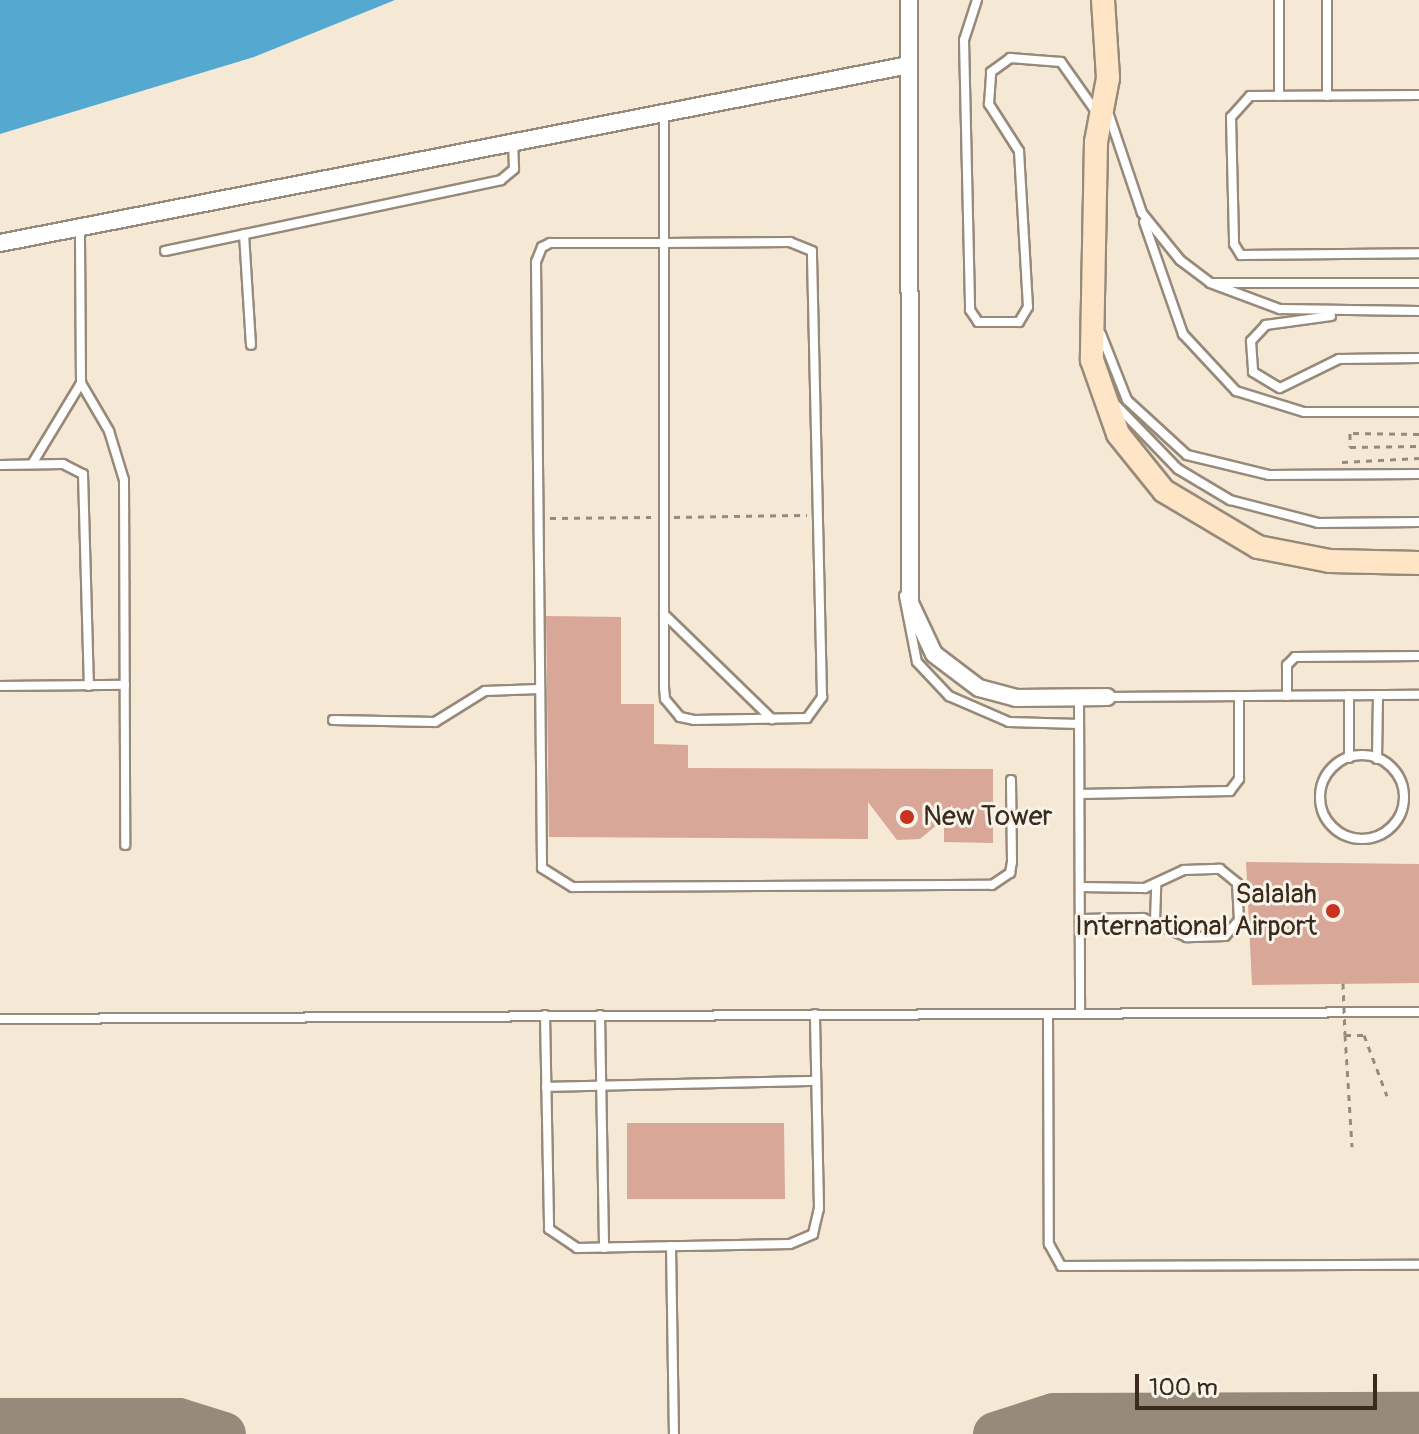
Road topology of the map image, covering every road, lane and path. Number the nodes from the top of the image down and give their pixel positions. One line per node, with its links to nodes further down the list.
1 (909, 0): 6 (street)
2 (977, 0): 10 (lane)
3 (1103, 0): 10 (street)
4 (1279, 0): 8 (lane)
5 (1327, 0): 9 (lane)
6 (909, 65): 11 (street); 40 (street)
7 (1419, 95): 9 (lane)
8 (1279, 96): 9 (lane); 19 (lane)
9 (1327, 96)
10 (1103, 111): 13 (lane); 24 (street)
11 (664, 112): 12 (street); 17 (lane)
12 (512, 142): 14 (street); 15 (lane)
13 (1142, 213): 20 (lane); 28 (lane)
14 (80, 227): 16 (street); 27 (lane)
15 (244, 234): 18 (lane); 25 (lane)
16 (0, 243)
17 (664, 243): 41 (lane); 46 (lane); 54 (lane)
18 (165, 251)
19 (1419, 253)
20 (1210, 283): 21 (lane); 23 (lane)
21 (1419, 283)
22 (1419, 311): 23 (lane)
23 (1344, 313): 26 (lane)
24 (1095, 327): 29 (lane); 30 (lane); 39 (street)
25 (251, 345)
26 (1419, 358)
27 (81, 383): 34 (lane); 43 (lane)
28 (1419, 412)
29 (1145, 424): 30 (lane); 36 (lane)
30 (1137, 432): 38 (lane)
31 (1419, 434): 32 (path)
32 (1419, 446)
33 (1419, 458): 36 (path)
34 (32, 464): 35 (lane); 45 (lane)
35 (0, 465)
36 (1342, 474): 37 (lane)
37 (1419, 474)
38 (1419, 522)
39 (1419, 563)
40 (904, 583): 53 (street); 56 (lane)
41 (664, 614): 54 (lane); 54 (lane)
42 (1419, 656): 51 (lane)
43 (125, 685): 45 (lane); 61 (lane)
44 (0, 686): 45 (lane)
45 (89, 686)
46 (539, 689): 55 (lane); 59 (lane)
47 (1349, 695): 48 (lane); 51 (lane); 57 (lane)
48 (1378, 695): 49 (lane); 58 (lane)
49 (1419, 695)
50 (1239, 696): 51 (lane); 52 (lane); 60 (lane)
51 (1287, 696)
52 (1107, 697): 53 (street)
53 (1079, 698): 56 (lane)
54 (772, 719)
55 (333, 720)
56 (1079, 724): 60 (lane)
57 (1349, 758): 58 (lane); 58 (lane)
58 (1377, 759)
59 (1011, 780)
60 (1080, 794): 63 (lane)
61 (125, 845)
62 (1156, 886): 63 (lane); 65 (lane); 65 (lane)
63 (1080, 887): 64 (lane)
64 (1080, 919): 65 (lane); 70 (lane)
65 (1155, 921)
66 (1343, 983): 74 (path, bridge)
67 (1419, 1012): 70 (lane)
68 (815, 1014): 69 (lane); 72 (lane); 75 (lane)
69 (1048, 1014): 70 (lane); 82 (lane)
70 (1080, 1014)
71 (545, 1015): 72 (lane); 73 (lane); 77 (lane)
72 (600, 1015): 76 (lane)
73 (0, 1019)
74 (1345, 1035): 78 (path, bridge); 79 (path)
75 (816, 1081): 76 (lane); 80 (lane)
76 (601, 1086): 77 (lane); 81 (lane)
77 (546, 1087): 81 (lane)
78 (1387, 1096)
79 (1352, 1147)
80 (671, 1246): 81 (lane); 83 (lane)
81 (604, 1248)
82 (1419, 1265)
83 (674, 1434)

